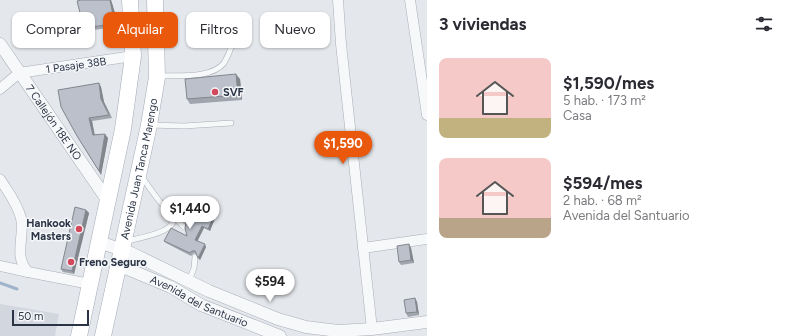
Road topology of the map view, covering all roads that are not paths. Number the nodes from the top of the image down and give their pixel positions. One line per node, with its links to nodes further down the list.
1 (130, 0): 7 (main road)
2 (155, 0): 9 (main road, Avenida Juan Tanca Marengo)
3 (338, 0): 23 (street)
4 (410, 0): 11 (street)
5 (0, 44): 8 (street, 7 Callejón 18E NO)
6 (231, 48): 9 (lane)
7 (133, 56): 8 (street, 1 Pasaje 38B); 17 (main road)
8 (19, 73): 10 (street); 17 (street, 7 Callejón 18E NO)
9 (157, 77): 14 (main road, Avenida Juan Tanca Marengo)
10 (0, 89)
11 (426, 97): 12 (street)
12 (427, 115)
13 (231, 123): 14 (lane)
14 (149, 125): 15 (main road, Avenida Juan Tanca Marengo)
15 (139, 174): 18 (lane); 22 (main road, Avenida Juan Tanca Marengo)
16 (0, 179): 27 (street)
17 (108, 201): 21 (main road)
18 (174, 217): 19 (lane); 22 (lane)
19 (184, 227)
20 (427, 239): 23 (street)
21 (99, 242): 22 (street, Avenida del Santuario); 29 (main road)
22 (123, 245): 25 (main road, Avenida Juan Tanca Marengo); 28 (street, Avenida del Santuario)
23 (363, 248): 31 (street)
24 (195, 258): 28 (lane)
25 (118, 265): 33 (main road, Avenida Juan Tanca Marengo); 34 (street, Avenida del Santuario)
26 (0, 266): 27 (street)
27 (28, 272): 29 (street)
28 (189, 281): 31 (street, Avenida del Santuario)
29 (90, 284): 32 (main road)
30 (427, 322): 31 (street, Avenida del Santuario)
31 (372, 329)
32 (79, 336)
33 (103, 336)
34 (280, 336)

